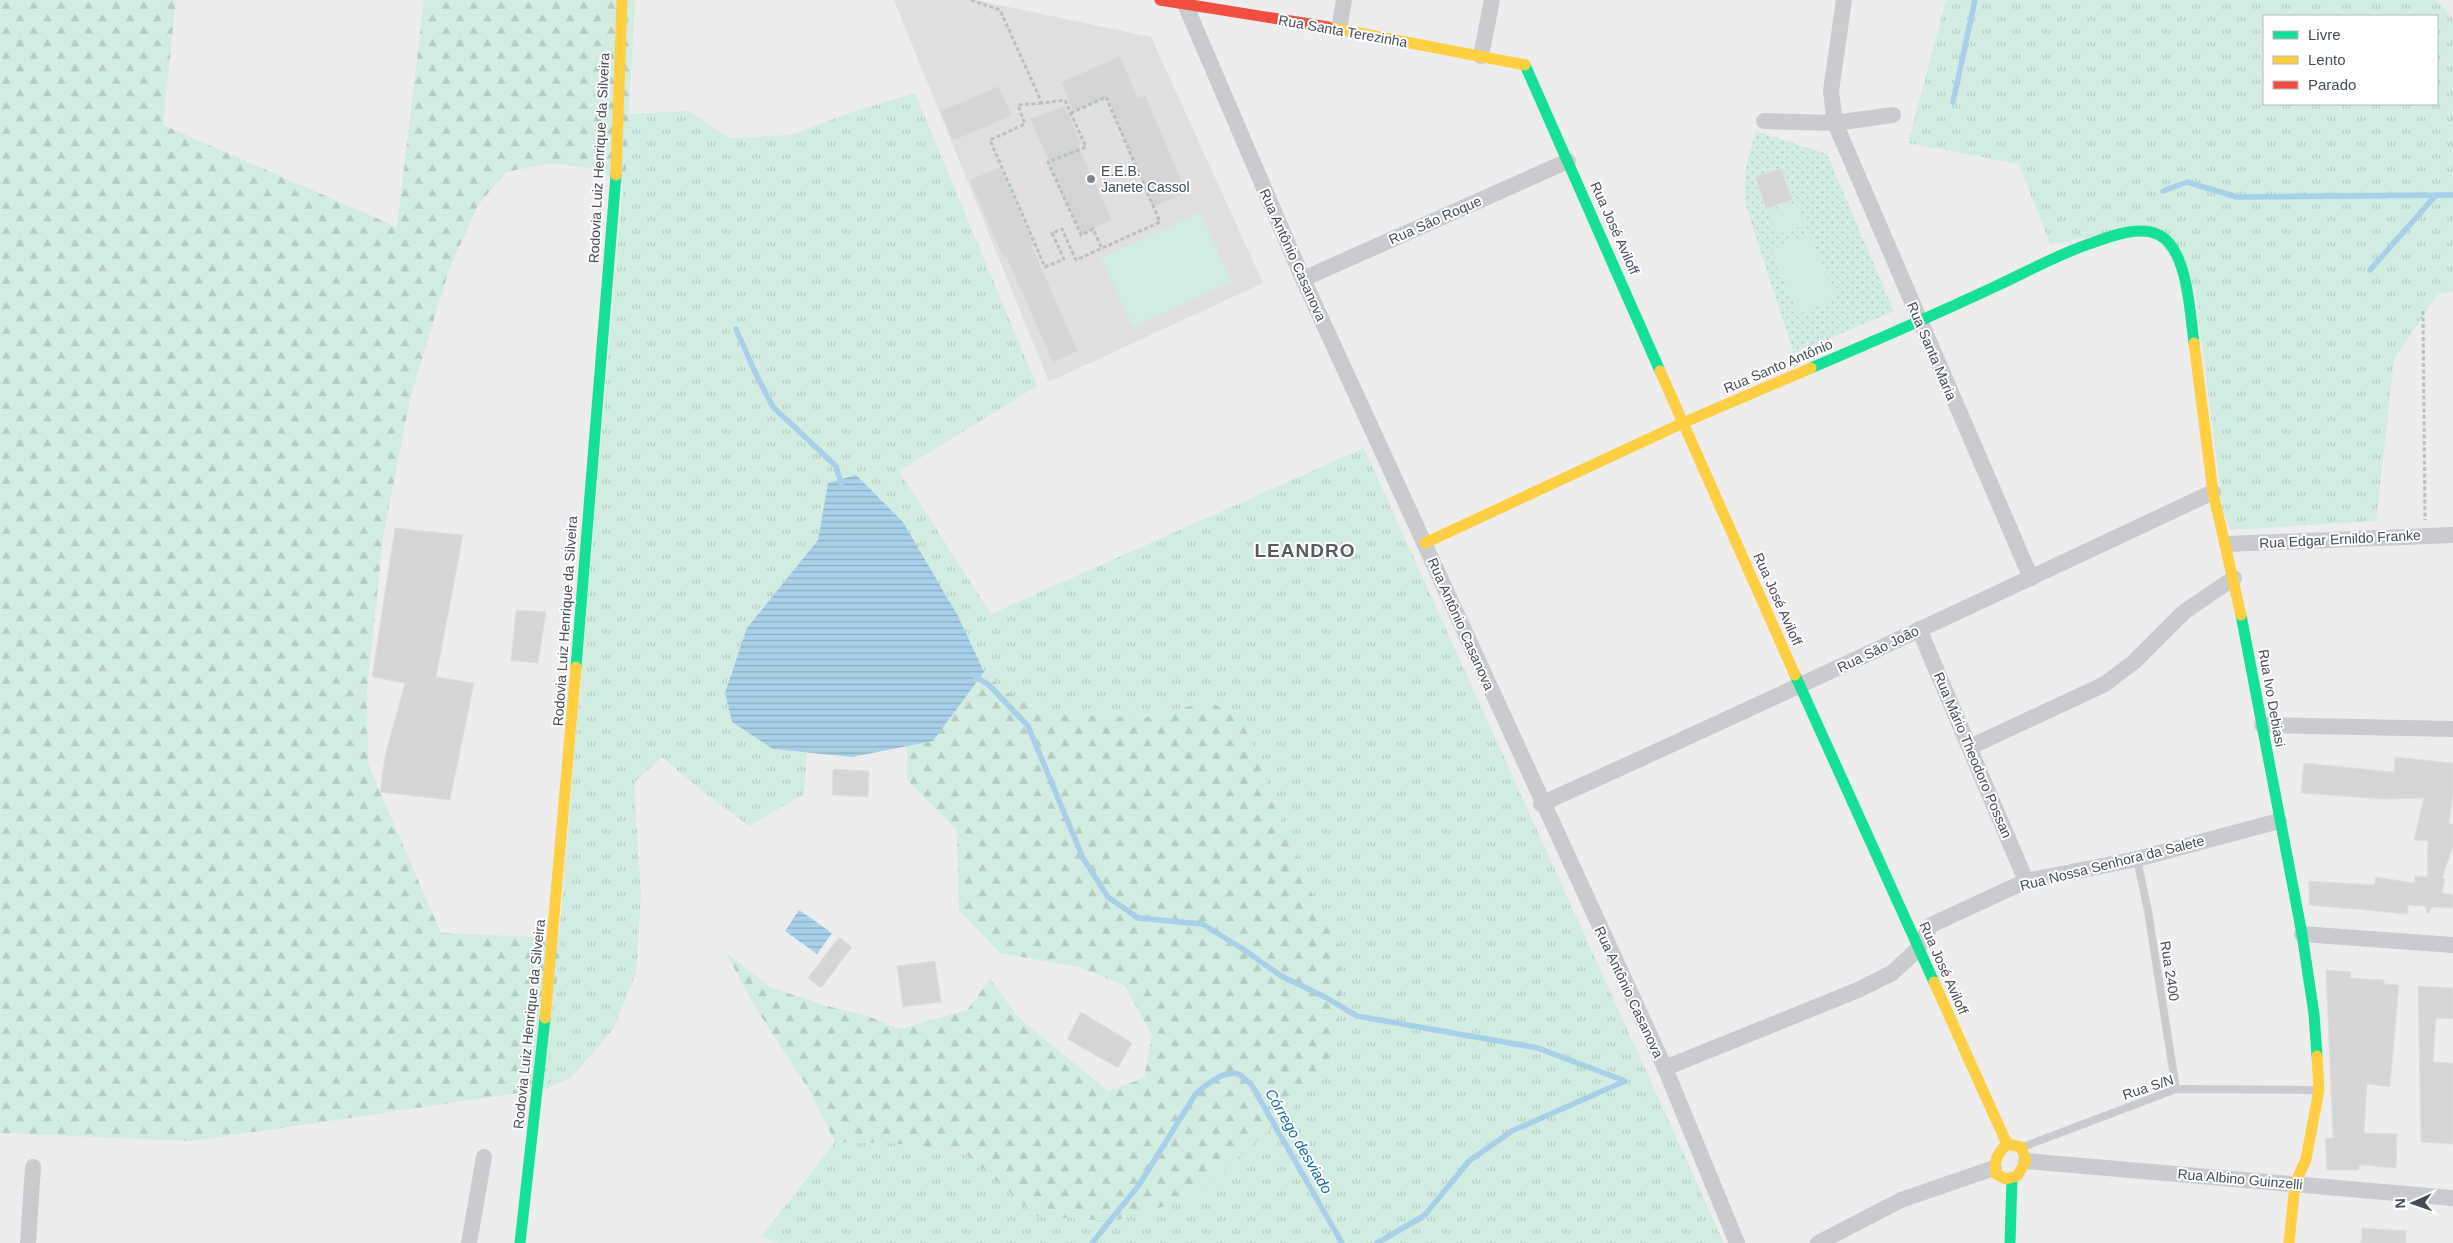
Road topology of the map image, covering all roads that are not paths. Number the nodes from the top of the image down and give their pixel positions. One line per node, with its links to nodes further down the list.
1 (622, 0): 49 (street, Rodovia Luiz Henrique da Silveira)
2 (1160, 0): 6 (street, Rua Santa Terezinha)
3 (1344, 0): 7 (street)
4 (1492, 0): 8 (street)
5 (1844, 0): 12 (street, Rua Santa Maria)
6 (1186, 2): 7 (street, Rua Santa Terezinha); 15 (street, Rua Antônio Casanova)
7 (1339, 29): 8 (street, Rua Santa Terezinha)
8 (1482, 56): 9 (street, Rua Santa Terezinha)
9 (1525, 64): 13 (street, Rua José Aviloff)
10 (1893, 115): 12 (street)
11 (1764, 121): 12 (street)
12 (1835, 123): 16 (street, Rua Santa Maria)
13 (1568, 161): 15 (street, Rua São Roque); 17 (street, Rua José Aviloff)
14 (2148, 231): 16 (street, Rua Santo Antônio); 18 (street, Rua Ivo Debiasi)
15 (1303, 280): 20 (street, Rua Antônio Casanova)
16 (1919, 322): 17 (street, Rua Santo Antônio); 22 (street, Rua Santa Maria)
17 (1685, 422): 20 (street, Rua Santo Antônio); 25 (street, Rua José Aviloff)
18 (2214, 492): 21 (street, Rua Ivo Debiasi); 22 (street, Rua São João)
19 (2453, 535): 21 (street, Rua Edgar Ernildo Franke)
20 (1425, 543): 29 (street, Rua Antônio Casanova)
21 (2227, 544): 23 (street, Rua Ivo Debiasi)
22 (2031, 578): 24 (street, Rua São João)
23 (2234, 578): 26 (street, Rua Ivo Debiasi); 28 (street)
24 (1919, 629): 25 (street, Rua São João); 28 (street, Rua Mário Theodoro Possan)
25 (1800, 687): 29 (street, Rua São João); 35 (street, Rua José Aviloff)
26 (2262, 725): 27 (street); 30 (street, Rua Ivo Debiasi)
27 (2453, 729)
28 (1970, 747): 32 (street, Rua Mário Theodoro Possan)
29 (1541, 804): 36 (street, Rua Antônio Casanova)
30 (2279, 821): 31 (street, Rua Nossa Senhora da Salete); 33 (street, Rua Ivo Debiasi)
31 (2137, 859): 32 (street, Rua Nossa Senhora da Salete); 37 (lane, Rua 2400)
32 (2026, 881): 35 (street, Rua Nossa Senhora da Salete)
33 (2302, 934): 34 (street); 38 (street, Rua Ivo Debiasi)
34 (2453, 945)
35 (1918, 949): 36 (street, Rua Nossa Senhora da Salete); 39 (street, Rua José Aviloff)
36 (1664, 1068): 50 (street, Rua Antônio Casanova)
37 (2176, 1089): 38 (lane, Rua S/N); 40 (lane, Rua S/N)
38 (2319, 1090): 45 (street, Rua Ivo Debiasi)
39 (2007, 1144): 40 (street); 43 (street)
40 (2024, 1154): 44 (street); 45 (street, Rua Albino Guinzelli)
41 (484, 1157): 48 (street)
42 (33, 1167): 47 (street)
43 (1994, 1168): 44 (street); 51 (street)
44 (2012, 1178): 52 (street)
45 (2295, 1184): 46 (street, Rua Albino Guinzelli); 53 (street, Rua Ivo Debiasi)
46 (2453, 1198)
47 (28, 1243)
48 (469, 1243)
49 (520, 1243)
50 (1737, 1243)
51 (1818, 1243)
52 (2010, 1243)
53 (2289, 1243)

